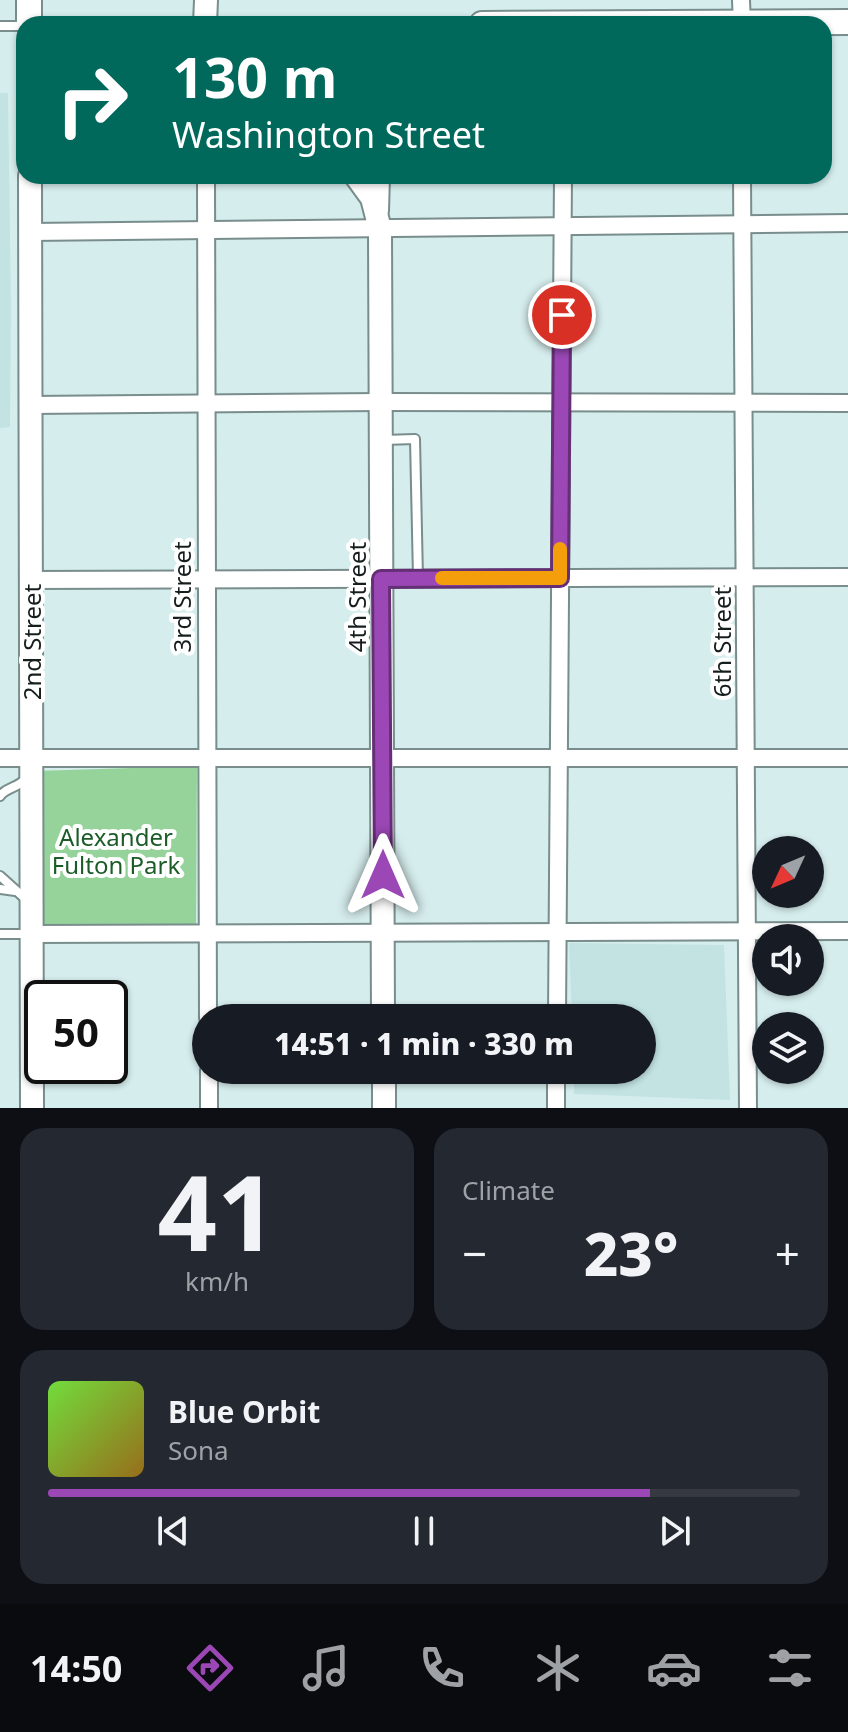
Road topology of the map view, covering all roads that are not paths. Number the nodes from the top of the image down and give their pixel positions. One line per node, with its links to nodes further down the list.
1 (30, 184): 12 (main road, 2nd Street)
2 (206, 184): 11 (street, 3rd Street)
3 (362, 184): 10 (main road)
4 (381, 184): 10 (street, 4th Street)
5 (563, 184): 9 (street)
6 (742, 184): 8 (street, 6th Street)
7 (848, 223): 8 (street)
8 (743, 225): 9 (street); 17 (street, 6th Street)
9 (563, 227): 10 (street); 15 (street)
10 (380, 229): 11 (street); 13 (main road, 4th Street)
11 (206, 230): 12 (street); 14 (street, 3rd Street)
12 (30, 232): 18 (main road, 2nd Street)
13 (381, 402): 14 (street); 15 (street); 19 (main road, 4th Street)
14 (207, 403): 18 (street); 26 (street, 3rd Street)
15 (561, 403): 17 (street); 22 (street)
16 (848, 403): 17 (street)
17 (744, 404): 23 (street, 6th Street)
18 (30, 405): 25 (main road, 2nd Street)
19 (381, 440): 21 (lane); 24 (main road, 4th Street)
20 (848, 577): 23 (street)
21 (418, 578): 22 (street); 24 (street)
22 (560, 578): 23 (street); 31 (street)
23 (745, 578): 32 (street, 6th Street)
24 (381, 579): 26 (street); 30 (main road, 4th Street)
25 (30, 580): 26 (street); 28 (main road, 2nd Street)
26 (207, 580): 29 (street, 3rd Street)
27 (0, 758): 28 (street)
28 (31, 758): 29 (street); 34 (lane); 37 (main road, 2nd Street)
29 (208, 758): 30 (street); 41 (street, 3rd Street)
30 (382, 758): 31 (street); 42 (main road, 4th Street)
31 (559, 758): 32 (street); 39 (street)
32 (746, 758): 33 (street); 40 (street, 6th Street)
33 (848, 758)
34 (0, 796)
35 (0, 876): 37 (lane)
36 (0, 889): 37 (lane)
37 (23, 898): 44 (main road, 2nd Street)
38 (848, 931): 40 (street)
39 (557, 932): 40 (street); 42 (street); 47 (street)
40 (747, 932): 55 (street, 6th Street)
41 (208, 933): 42 (street); 44 (street); 45 (street, 3rd Street)
42 (383, 933): 46 (main road, 4th Street)
43 (0, 934): 44 (lane)
44 (31, 934): 51 (main road, 2nd Street)
45 (208, 1004)
46 (383, 1004)
47 (557, 1004)
48 (209, 1084): 52 (street)
49 (384, 1084): 53 (main road)
50 (556, 1084): 54 (street)
51 (32, 1108)
52 (209, 1108)
53 (384, 1108)
54 (556, 1108)
55 (748, 1108)

